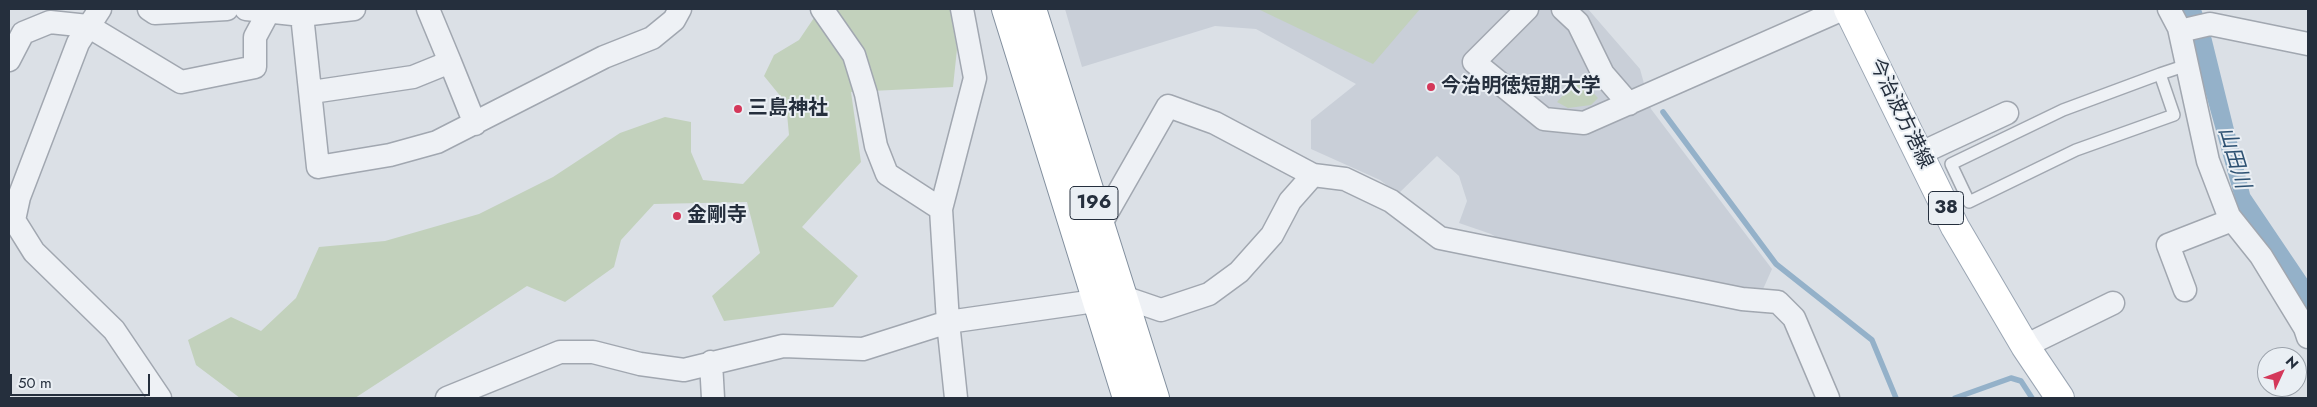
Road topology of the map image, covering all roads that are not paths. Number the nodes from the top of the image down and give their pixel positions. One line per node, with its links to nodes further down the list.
1 (149, 9): 2 (street)
2 (226, 9)
3 (246, 9): 16 (street)
4 (354, 9): 17 (street)
5 (428, 9): 22 (street)
6 (680, 9): 28 (street)
7 (822, 9): 32 (street)
8 (962, 9): 32 (street)
9 (1006, 9): 37 (main road, 196)
10 (1032, 9): 34 (main road, 196)
11 (1527, 9): 26 (street)
12 (1563, 9): 26 (street)
13 (1843, 9): 26 (street)
14 (1848, 9): 29 (main road, 今治波方港線 / 38)
15 (2169, 9): 19 (street)
16 (269, 11): 17 (street); 18 (street)
17 (302, 15): 25 (street)
18 (94, 17): 21 (street); 43 (street)
19 (2180, 31): 20 (street); 23 (street)
20 (2308, 44)
21 (9, 60)
22 (450, 62): 25 (street); 28 (street)
23 (2187, 65): 24 (lane); 33 (street)
24 (2160, 74): 31 (lane); 31 (lane)
25 (312, 92): 28 (street)
26 (1629, 104)
27 (2006, 113): 29 (street)
28 (475, 124)
29 (1919, 154): 31 (main road, 今治波方港線 / 38)
30 (1313, 175): 34 (street); 36 (street); 49 (street)
31 (1959, 207): 41 (main road, 今治波方港線 / 38)
32 (940, 209): 39 (street)
33 (2232, 220): 35 (street); 40 (street)
34 (1100, 225): 36 (main road, 196)
35 (2186, 290)
36 (1124, 297): 37 (street); 48 (main road, 196)
37 (1097, 301): 39 (street); 47 (main road, 196)
38 (2113, 303): 41 (street)
39 (948, 322): 42 (street); 46 (street)
40 (2308, 337)
41 (2025, 346): 50 (main road, 今治波方港線 / 38)
42 (711, 362): 44 (street); 45 (street)
43 (160, 398)
44 (446, 398)
45 (713, 398)
46 (956, 398)
47 (1126, 398)
48 (1155, 398)
49 (1828, 398)
50 (2060, 398)

